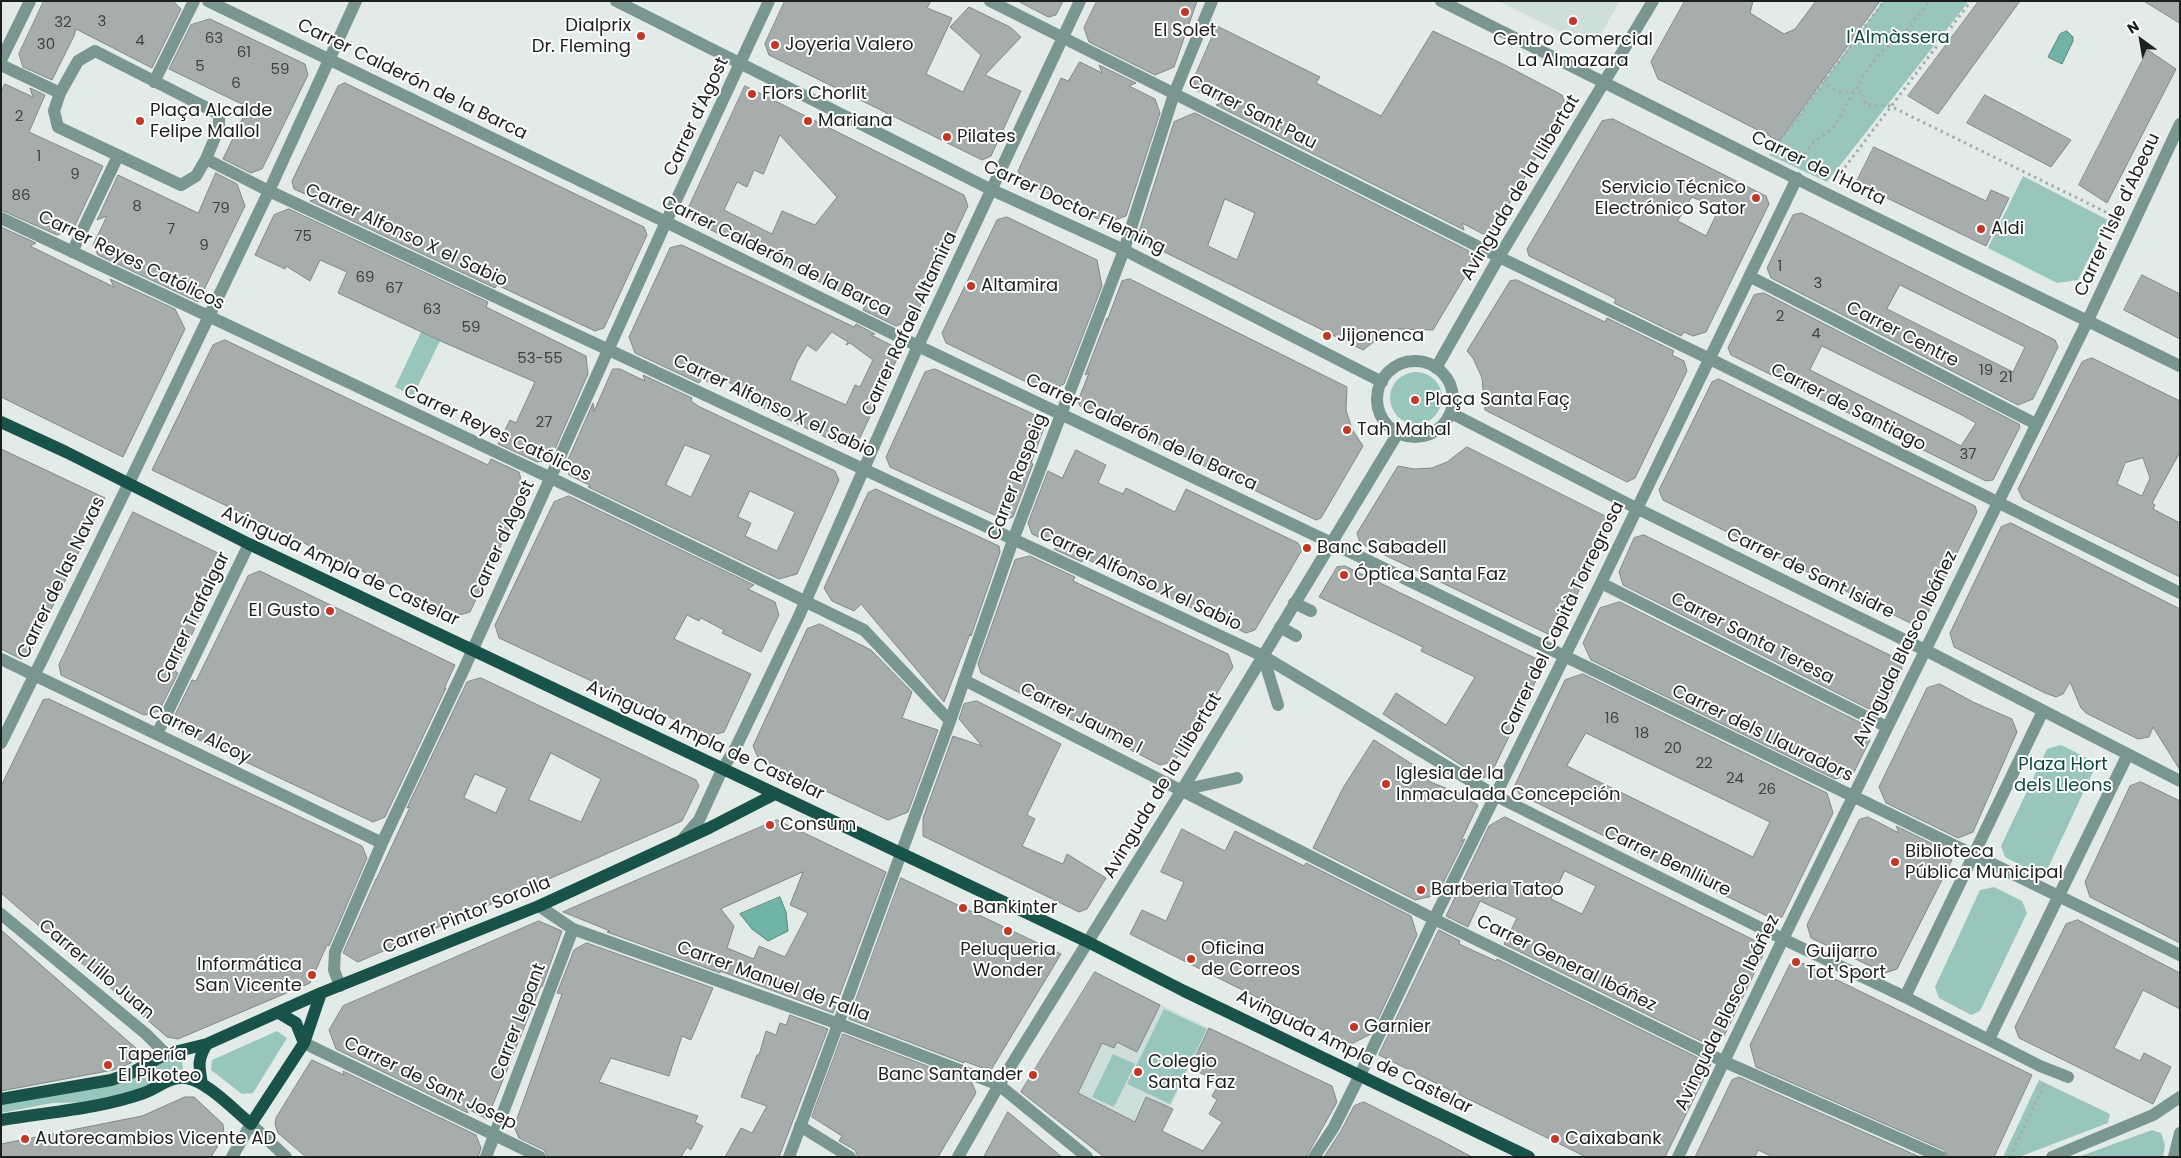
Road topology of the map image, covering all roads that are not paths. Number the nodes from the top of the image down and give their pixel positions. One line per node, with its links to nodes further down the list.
1 (30, 1): 14 (street)
2 (194, 1): 17 (street)
3 (208, 1): 13 (street, Carrer Calderón de la Barca)
4 (356, 1): 13 (street, Carrer de las Navas)
5 (616, 1): 15 (street, Carrer Doctor Fleming)
6 (769, 1): 15 (street, Carrer d'Agost)
7 (990, 1): 12 (street, Carrer Sant Pau)
8 (1080, 1): 12 (street, Carrer Rafael Altamira)
9 (1212, 1): 20 (street, Carrer Raspeig)
10 (1441, 1): 18 (street, Carrer de l'Horta)
11 (1653, 1): 18 (street, Avinguda de la Llibertat)
12 (1062, 38): 20 (street, Carrer Sant Pau); 25 (street, Carrer Rafael Altamira)
13 (328, 59): 26 (street, Carrer de las Navas); 28 (street, Carrer Calderón de la Barca)
14 (1, 60)
15 (741, 64): 25 (street, Carrer Doctor Fleming); 28 (street, Carrer d'Agost)
16 (1, 65): 19 (street)
17 (154, 82): 19 (street); 23 (street)
18 (1606, 82): 24 (street, Carrer de l'Horta); 31 (street, Avinguda de la Llibertat)
19 (60, 93): 22 (street)
20 (1174, 94): 29 (street, Carrer Raspeig); 31 (street, Carrer Sant Pau)
21 (2180, 124): 34 (street, Carrer l'Isle d'Abeau)
22 (118, 156): 23 (street); 30 (street)
23 (206, 159): 26 (street, Carrer Alfonso X el Sabio)
24 (1796, 172): 32 (street, Carrer del Capità Torregrosa); 34 (street, Carrer de l'Horta)
25 (992, 190): 29 (street, Carrer Doctor Fleming); 35 (street, Carrer Rafael Altamira)
26 (269, 191): 33 (street, Carrer de las Navas); 36 (street, Carrer Alfonso X el Sabio)
27 (1, 218): 30 (street, Carrer Reyes Católicos)
28 (666, 222): 35 (street, Carrer Calderón de la Barca); 36 (street, Carrer d'Agost)
29 (1124, 250): 40 (street, Carrer Doctor Fleming); 42 (street, Carrer Raspeig)
30 (72, 252): 33 (street, Carrer Reyes Católicos)
31 (1499, 257): 37 (street, Carrer de Santiago); 39 (street, Avinguda de la Llibertat)
32 (1751, 277): 37 (street, Carrer del Capità Torregrosa); 44 (street, Carrer Centre)
33 (208, 318): 47 (street, Carrer Reyes Católicos); 48 (street, Carrer de las Navas)
34 (2088, 320): 38 (street, Carrer de l'Horta); 44 (street, Avinguda Blasco Ibáñez)
35 (918, 346): 42 (street, Carrer Calderón de la Barca); 46 (street, Carrer Rafael Altamira)
36 (609, 350): 46 (street, Carrer Alfonso X el Sabio); 47 (street, Carrer d'Agost)
37 (1710, 359): 49 (street, Carrer de Santiago); 50 (street, Carrer del Capità Torregrosa)
38 (2180, 366)
39 (1436, 368): 40 (street); 41 (street)
40 (1382, 382): 45 (street)
41 (1451, 413): 45 (street); 50 (street, Carrer de Sant Isidre)
42 (1060, 414): 51 (street, Carrer Raspeig); 52 (street, Carrer Calderón de la Barca)
43 (1, 422): 48 (main road, Avinguda Ampla de Castelar)
44 (2036, 424): 49 (street, Avinguda Blasco Ibáñez)
45 (1398, 433): 52 (street, Avinguda de la Llibertat)
46 (863, 468): 51 (street, Carrer Alfonso X el Sabio); 56 (street, Carrer Rafael Altamira)
47 (551, 478): 56 (street, Carrer Reyes Católicos); 61 (street, Carrer d'Agost)
48 (129, 484): 53 (main road, Avinguda Ampla de Castelar); 66 (street, Carrer de las Navas)
49 (1997, 502): 55 (street, Carrer de Santiago); 62 (street, Avinguda Blasco Ibáñez)
50 (1636, 508): 54 (street, Carrer del Capità Torregrosa); 62 (street, Carrer de Sant Isidre)
51 (1013, 540): 63 (street, Carrer Alfonso X el Sabio); 67 (street, Carrer Raspeig)
52 (1330, 542): 57 (street, Avinguda de la Llibertat); 64 (street, Carrer dels Llauradors)
53 (250, 544): 61 (main road, Avinguda Ampla de Castelar); 72 (street, Carrer Trafalgar)
54 (1601, 583): 64 (street, Carrer del Capità Torregrosa); 71 (street, Carrer Santa Teresa)
55 (2180, 593)
56 (805, 600): 70 (street, Carrer Reyes Católicos); 75 (street, Carrer Rafael Altamira)
57 (1294, 602): 58 (street); 59 (street, Avinguda de la Llibertat)
58 (1311, 611)
59 (1280, 627): 60 (street); 63 (street, Avinguda de la Llibertat)
60 (1296, 636)
61 (472, 649): 75 (main road, Avinguda Ampla de Castelar); 83 (street, Carrer d'Agost)
62 (1925, 650): 69 (street, Carrer de Sant Isidre); 71 (street, Avinguda Blasco Ibáñez)
63 (1262, 656): 68 (street); 78 (street, Avinguda de la Llibertat); 80 (street, Carrer Benlliure)
64 (1564, 657): 80 (street, Carrer del Capità Torregrosa); 81 (street, Carrer dels Llauradors)
65 (1, 659): 66 (street, Carrer Alcoy)
66 (34, 674): 72 (street, Carrer Alcoy); 73 (street, Carrer de las Navas)
67 (964, 680): 70 (street, Carrer Raspeig); 78 (street, Carrer Jaume I)
68 (1278, 705)
69 (2043, 711): 74 (street, Carrer de Sant Isidre); 85 (street)
70 (950, 721): 84 (street, Carrer Raspeig)
71 (1888, 727): 81 (street, Avinguda Blasco Ibáñez)
72 (156, 734): 83 (street, Carrer Alcoy)
73 (1, 743)
74 (2127, 756): 77 (street, Carrer de Sant Isidre); 86 (street)
75 (722, 770): 79 (main road, Avinguda Ampla de Castelar); 82 (street, Carrer Rafael Altamira)
76 (1236, 778): 78 (street)
77 (2180, 781)
78 (1182, 790): 89 (street, Carrer General Ibáñez); 92 (street, Avinguda de la Llibertat)
79 (775, 794): 82 (main road, Carrer Pintor Sorolla); 84 (main road, Avinguda Ampla de Castelar)
80 (1496, 796): 89 (street, Carrer del Capità Torregrosa); 91 (street, Carrer Benlliure)
81 (1852, 797): 85 (street, Carrer dels Llauradors); 91 (street, Avinguda Blasco Ibáñez)
82 (682, 841): 87 (main road, Carrer Pintor Sorolla)
83 (382, 843): 94 (street, Carrer d'Agost)
84 (902, 854): 92 (main road, Avinguda Ampla de Castelar); 98 (street, Carrer Raspeig)
85 (1975, 855): 86 (street, Carrer dels Llauradors); 96 (street)
86 (2058, 897): 93 (street, Carrer dels Llauradors); 99 (street)
87 (539, 906): 90 (street, Carrer Manuel de Falla); 94 (main road, Carrer Pintor Sorolla)
88 (1, 914): 102 (street, Carrer Lillo Juan)
89 (1434, 919): 103 (street, Carrer General Ibáñez); 104 (street, Carrer del Capità Torregrosa)
90 (573, 929): 98 (street, Carrer Manuel de Falla); 114 (street, Carrer Lepant)
91 (1783, 939): 96 (street, Carrer Benlliure); 103 (street, Avinguda Blasco Ibáñez)
92 (1088, 942): 104 (main road, Avinguda Ampla de Castelar); 107 (street, Avinguda de la Llibertat)
93 (2180, 955)
94 (340, 986): 95 (main road, Carrer Pintor Sorolla)
95 (321, 994): 97 (main road, Carrer Pintor Sorolla); 100 (main road)
96 (1905, 997): 99 (street, Carrer Benlliure)
97 (279, 1013): 100 (main road); 101 (main road, Carrer Pintor Sorolla)
98 (838, 1024): 107 (street, Carrer Manuel de Falla); 112 (street, Carrer Raspeig)
99 (1989, 1039): 105 (street, Carrer Benlliure)
100 (304, 1043): 111 (main road); 114 (street, Carrer de Sant Josep)
101 (207, 1044): 102 (main road, Carrer Pintor Sorolla); 106 (main road)
102 (166, 1054): 109 (main road, Carrer Pintor Sorolla)
103 (1725, 1062): 125 (street, Avinguda Blasco Ibáñez); 126 (street, Carrer General Ibáñez)
104 (1360, 1075): 123 (street, Carrer del Capità Torregrosa); 124 (main road, Avinguda Ampla de Castelar)
105 (2068, 1077)
106 (202, 1084): 110 (main road); 111 (main road)
107 (998, 1085): 121 (street, Avinguda de la Llibertat); 122 (street, Carrer Manuel de Falla)
108 (2180, 1097): 127 (street)
109 (1, 1099)
110 (1, 1120)
111 (251, 1124): 115 (street); 116 (street)
112 (800, 1126): 119 (street, Carrer Raspeig); 120 (street)
113 (2180, 1133): 128 (street)
114 (494, 1134): 117 (street, Carrer Lepant); 118 (street, Carrer de Sant Josep)
115 (232, 1157)
116 (286, 1157)
117 (486, 1157)
118 (540, 1157)
119 (789, 1157)
120 (850, 1157)
121 (958, 1157)
122 (1087, 1157)
123 (1314, 1157)
124 (1529, 1157)
125 (1678, 1157)
126 (1941, 1157)
127 (2052, 1157)
128 (2174, 1157)

